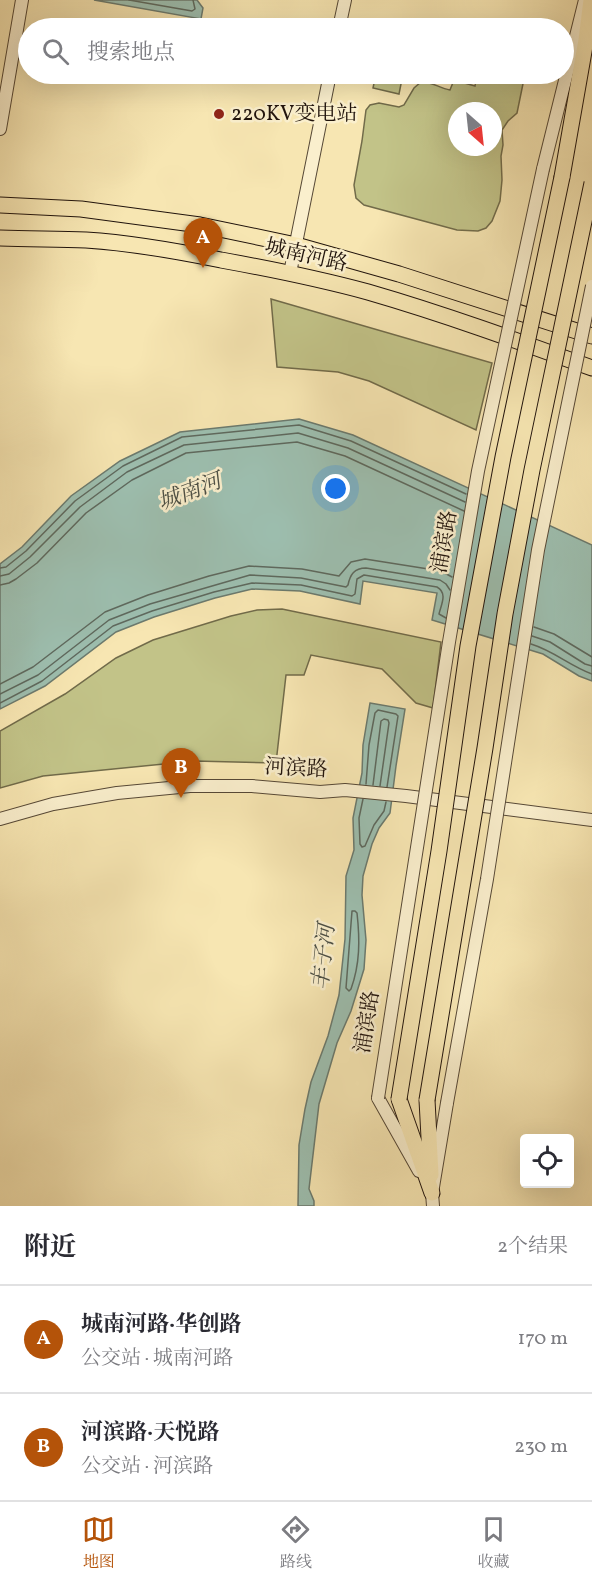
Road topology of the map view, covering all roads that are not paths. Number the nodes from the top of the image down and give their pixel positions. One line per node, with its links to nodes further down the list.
1 (22, 0): 5 (street)
2 (345, 0): 6 (street)
3 (585, 0): 8 (street, 浦滨路, bridge)
4 (591, 0): 13 (main road)
5 (19, 18)
6 (341, 18)
7 (18, 23): 12 (street)
8 (574, 44)
9 (592, 56): 13 (main road, 浦滨路)
10 (328, 84): 17 (street)
11 (564, 84): 24 (street, 浦滨路, bridge)
12 (0, 129)
13 (562, 177): 24 (main road, 浦滨路, bridge)
14 (592, 183): 24 (main road, bridge)
15 (0, 205): 17 (main road, 城南河路)
16 (0, 238): 18 (main road, 城南河路)
17 (296, 245): 18 (street); 20 (main road, 城南河路)
18 (290, 273): 21 (main road, 城南河路)
19 (592, 286): 24 (street, bridge)
20 (592, 336)
21 (592, 368)
22 (0, 819): 23 (street, 河滨路)
23 (592, 820)
24 (432, 1199)

